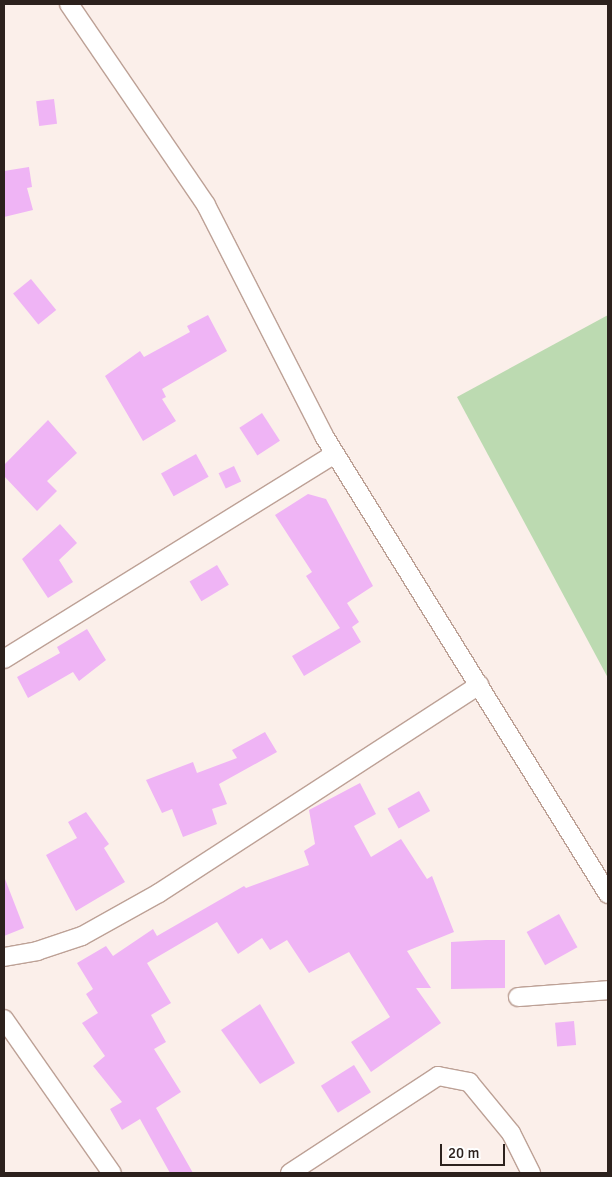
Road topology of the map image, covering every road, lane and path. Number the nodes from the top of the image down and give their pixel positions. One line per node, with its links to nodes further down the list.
1 (69, 4): 2 (street)
2 (335, 454): 3 (street); 4 (street)
3 (6, 653)
4 (479, 685): 5 (street); 6 (street)
5 (608, 894)
6 (4, 957)
7 (608, 990): 8 (street)
8 (518, 997)
9 (4, 1019): 10 (street)
10 (112, 1173)
11 (290, 1173): 12 (street)
12 (531, 1173)

